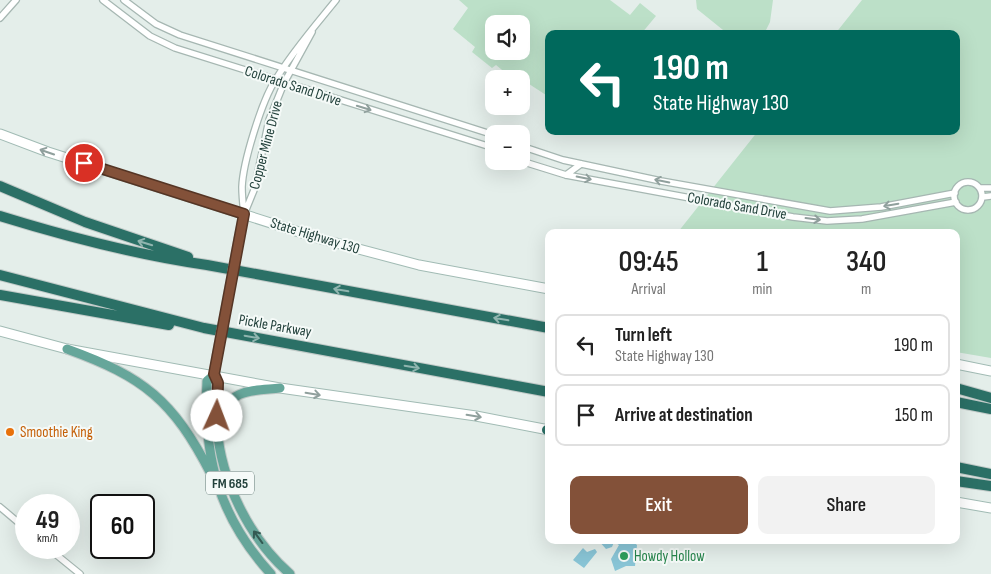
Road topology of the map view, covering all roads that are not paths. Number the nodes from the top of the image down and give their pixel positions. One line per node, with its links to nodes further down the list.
1 (16, 0): 5 (street)
2 (103, 0): 9 (street, Colorado Sand Drive)
3 (124, 0): 7 (street, Colorado Sand Drive)
4 (336, 0): 6 (street, Copper Mine Drive)
5 (0, 18)
6 (314, 28): 7 (street, Copper Mine Drive); 8 (street, Copper Mine Drive)
7 (284, 68): 8 (street, Colorado Sand Drive); 9 (street, Copper Mine Drive)
8 (290, 71): 10 (street, Copper Mine Drive); 11 (street, Colorado Sand Drive)
9 (275, 80): 10 (street, Colorado Sand Drive); 25 (street, Copper Mine Drive)
10 (284, 83): 13 (street, Colorado Sand Drive, one-way to 13); 25 (street, Copper Mine Drive)
11 (485, 132)
12 (0, 134): 25 (main road, State Highway 130, one-way to 12)
13 (485, 145)
14 (530, 149): 16 (street, Colorado Sand Drive)
15 (530, 164): 17 (street, Colorado Sand Drive)
16 (581, 164): 17 (street); 21 (street, Colorado Sand Drive, one-way to 16)
17 (566, 175): 24 (street, Colorado Sand Drive, one-way to 24)
18 (0, 186): 27 (highway, one-way to 18)
19 (980, 188): 20 (street); 21 (street); 23 (street)
20 (991, 188)
21 (955, 193): 24 (street)
22 (991, 196): 23 (street)
23 (983, 197): 24 (street)
24 (956, 202)
25 (244, 214): 29 (main road, State Highway 130); 37 (main road, FM 685 / FM 685, bridge)
26 (0, 216): 27 (highway)
27 (208, 265): 31 (highway, one-way to 27)
28 (0, 275): 32 (highway, Pickle Parkway)
29 (545, 288)
30 (0, 295): 32 (highway)
31 (545, 327)
32 (204, 328): 40 (highway, Pickle Parkway, one-way to 40)
33 (0, 331): 34 (main road, FM 685)
34 (66, 349): 37 (main road); 49 (main road, FM 685)
35 (960, 365): 36 (main road)
36 (991, 371)
37 (214, 374): 38 (main road); 44 (main road, FM 685 / FM 685); 49 (main road, FM 685)
38 (280, 388): 44 (main road); 45 (main road, one-way to 45)
39 (960, 389): 41 (highway)
40 (545, 391)
41 (991, 398)
42 (960, 403): 43 (highway)
43 (991, 408)
44 (217, 428): 58 (main road, FM 685 / FM 685, one-way to 44)
45 (545, 429)
46 (960, 468): 47 (highway)
47 (991, 474)
48 (960, 482): 50 (highway)
49 (217, 485): 57 (main road, FM 685 / FM 685)
50 (991, 486)
51 (960, 503): 53 (main road)
52 (0, 507): 54 (street)
53 (991, 508)
54 (15, 520)
55 (62, 559): 56 (street)
56 (80, 574)
57 (271, 574)
58 (290, 574)

